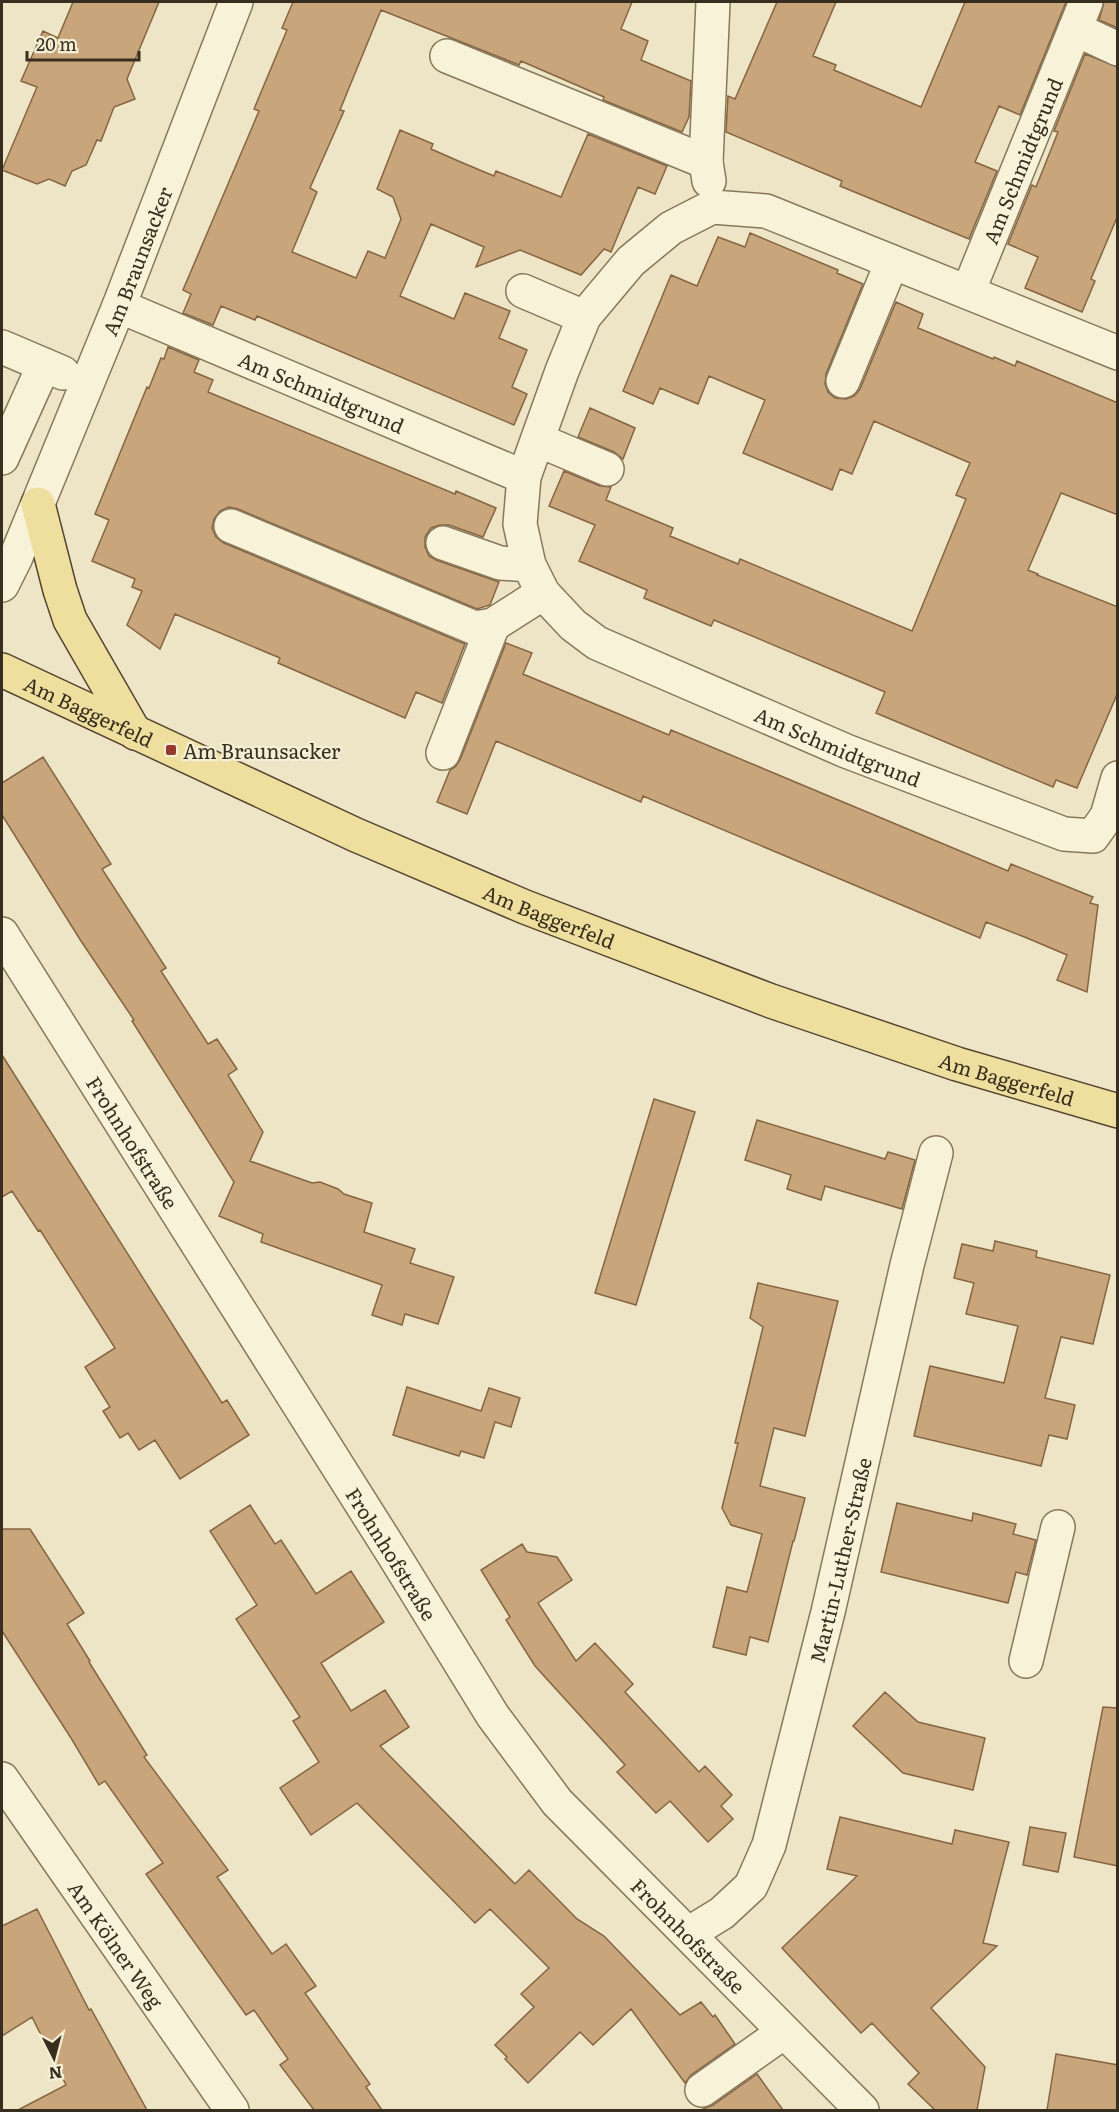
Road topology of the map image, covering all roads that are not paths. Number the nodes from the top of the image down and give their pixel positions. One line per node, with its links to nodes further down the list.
1 (236, 2): 11 (street, Am Braunsacker)
2 (713, 2): 6 (street)
3 (1081, 15): 4 (street, Am Schmidtgrund); 10 (street, Am Schmidtgrund)
4 (1118, 49)
5 (447, 56): 6 (street)
6 (706, 162): 7 (street)
7 (712, 207): 8 (street); 12 (street, Am Schmidtgrund)
8 (892, 262): 10 (street); 16 (street)
9 (523, 291): 12 (street)
10 (968, 292): 14 (street)
11 (119, 306): 17 (street, Am Braunsacker); 21 (street, Am Schmidtgrund)
12 (584, 317): 18 (street, Am Schmidtgrund)
13 (2, 347): 15 (street)
14 (1118, 353)
15 (44, 365): 17 (street); 19 (street)
16 (843, 381)
17 (87, 383): 22 (street, Am Braunsacker)
18 (538, 440): 20 (street); 21 (street, Am Schmidtgrund)
19 (2, 458)
20 (607, 470)
21 (524, 477): 25 (street, Am Schmidtgrund)
22 (38, 504): 26 (street, Am Braunsacker); 29 (main road)
23 (231, 526): 27 (street)
24 (443, 543): 25 (street)
25 (536, 579): 27 (street); 31 (street, Am Schmidtgrund)
26 (2, 585)
27 (493, 625): 30 (street)
28 (2, 670): 29 (main road, Am Baggerfeld)
29 (135, 733): 33 (main road, Am Baggerfeld)
30 (443, 753)
31 (1118, 778)
32 (2, 934): 38 (street, Frohnhofstraße)
33 (1118, 1111)
34 (936, 1153): 38 (street, Martin-Luther-Straße)
35 (1058, 1527): 36 (street)
36 (1026, 1661)
37 (2, 1779): 42 (street, Am Kölner Weg)
38 (688, 1934): 39 (street, Frohnhofstraße)
39 (784, 2032): 40 (street); 41 (street, Frohnhofstraße)
40 (702, 2090)
41 (857, 2109)
42 (232, 2110)

